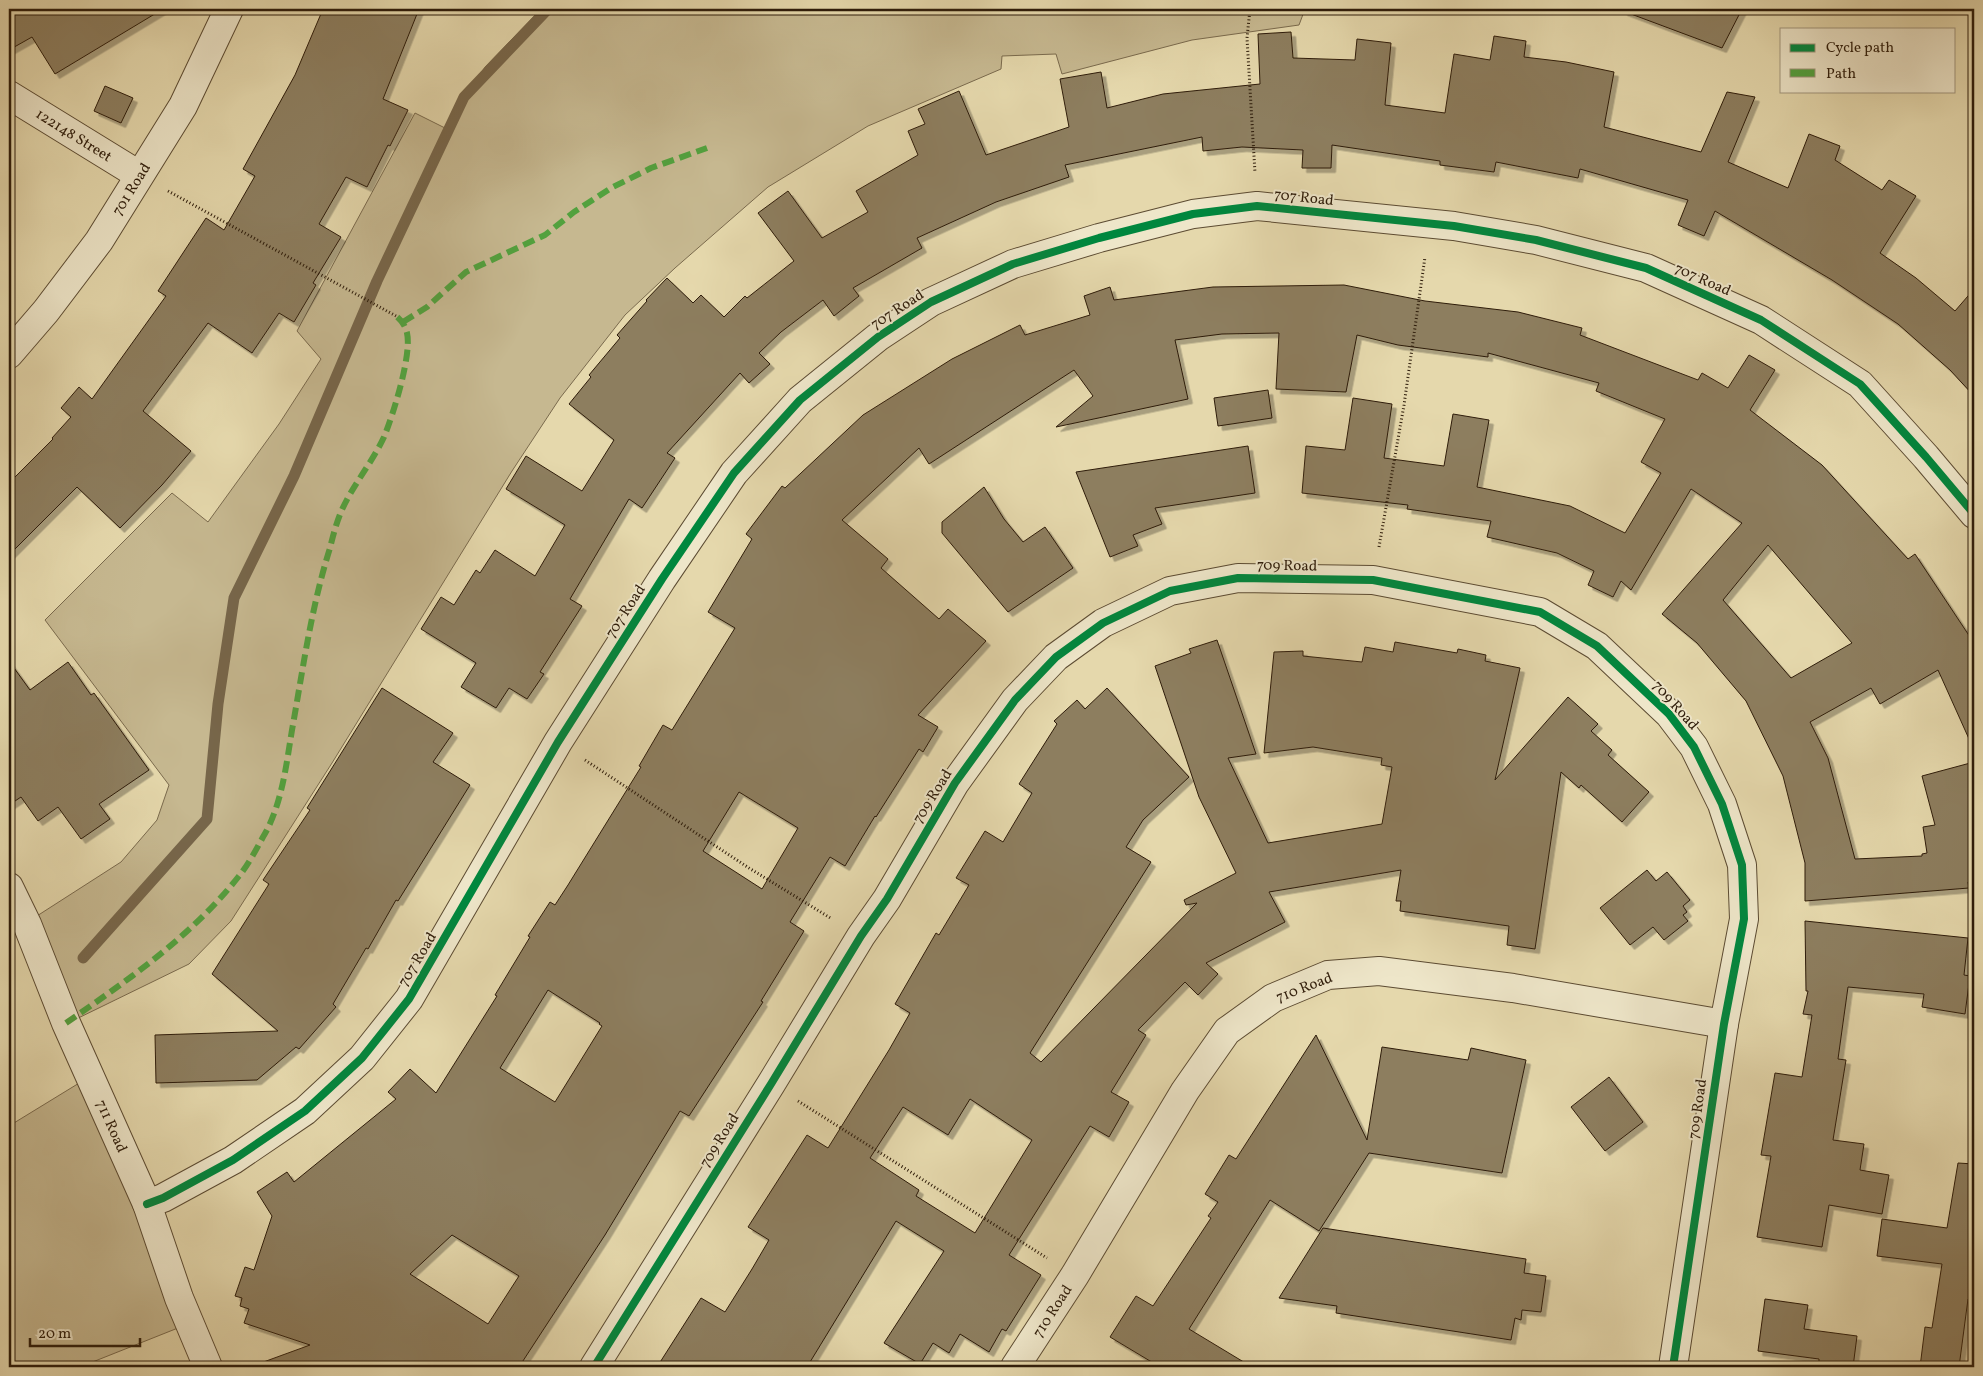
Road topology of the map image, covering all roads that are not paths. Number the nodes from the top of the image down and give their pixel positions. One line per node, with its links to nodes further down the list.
1 (229, 9): 3 (street, 701 Road)
2 (9, 95): 3 (street, 122148 Street)
3 (139, 175): 4 (street, 701 Road)
4 (9, 354)
5 (1974, 514): 9 (street, 707 Road)
6 (9, 887): 7 (street, 711 Road)
7 (18, 927): 9 (street, 711 Road)
8 (1724, 1024): 11 (street, 709 Road); 12 (street, 710 Road); 13 (street, 709 Road)
9 (146, 1204): 10 (street, 711 Road)
10 (208, 1367)
11 (594, 1367)
12 (1015, 1367)
13 (1673, 1367)

